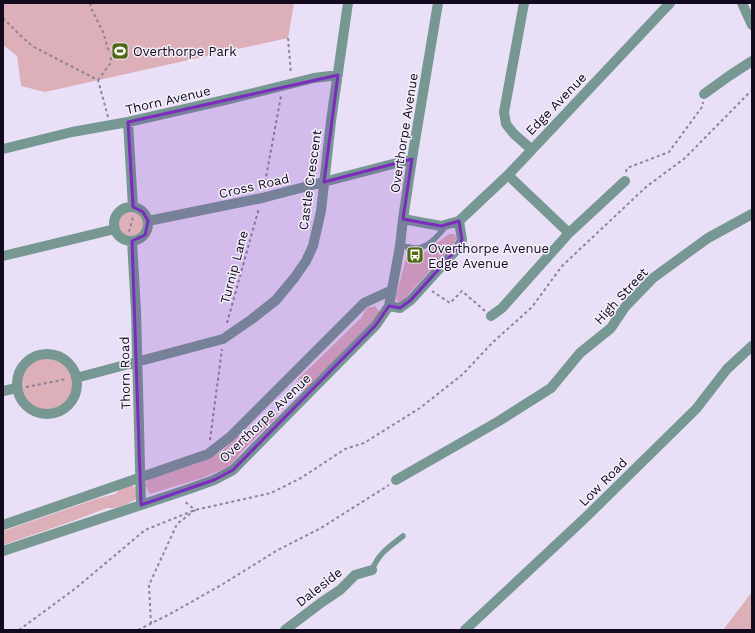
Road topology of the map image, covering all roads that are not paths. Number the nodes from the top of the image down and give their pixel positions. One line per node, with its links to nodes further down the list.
1 (348, 3): 8 (street, Castle Crescent)
2 (438, 3): 13 (street, Overthorpe Avenue)
3 (524, 3): 12 (street)
4 (670, 3): 12 (street, Edge Avenue)
5 (742, 3): 6 (street)
6 (752, 25)
7 (752, 61): 9 (street)
8 (338, 75): 10 (street, Thorn Avenue); 16 (street, Castle Crescent)
9 (704, 94)
10 (128, 122): 11 (street, Thorn Avenue); 17 (street)
11 (3, 149)
12 (531, 149): 14 (street, Edge Avenue)
13 (412, 159): 16 (street, Cross Road); 19 (street, Overthorpe Avenue)
14 (508, 175): 21 (street, Edge Avenue); 24 (street)
15 (625, 181): 24 (street)
16 (324, 182): 20 (street, Cross Road); 32 (street, Castle Crescent)
17 (133, 208): 20 (street); 23 (street)
18 (752, 214): 37 (street, High Street)
19 (403, 218): 22 (street, Edge Avenue); 26 (street, Overthorpe Avenue)
20 (148, 221): 25 (street)
21 (459, 221): 22 (street, Edge Avenue); 29 (street)
22 (448, 224): 26 (lane)
23 (115, 229): 25 (street); 27 (street)
24 (569, 233): 30 (street)
25 (130, 241): 32 (street, Thorn Road)
26 (400, 246): 28 (street, Overthorpe Avenue)
27 (3, 256)
28 (392, 290): 29 (street, Overthorpe Avenue); 36 (street, Overthorpe Avenue)
29 (389, 306): 38 (street, Overthorpe Avenue)
30 (491, 316)
31 (752, 346): 44 (street, Low Road)
32 (138, 362): 33 (street, Castle Crescent); 36 (street, Thorn Road)
33 (76, 378): 34 (street); 34 (street)
34 (17, 388): 35 (street)
35 (3, 391)
36 (140, 478): 38 (street, Thorn Road); 39 (street, Overthorpe Avenue)
37 (396, 480)
38 (141, 505): 41 (street, Overthorpe Avenue)
39 (3, 525)
40 (403, 536): 42 (lane)
41 (3, 551)
42 (372, 570): 43 (street, Daleside)
43 (284, 630)
44 (465, 630)

